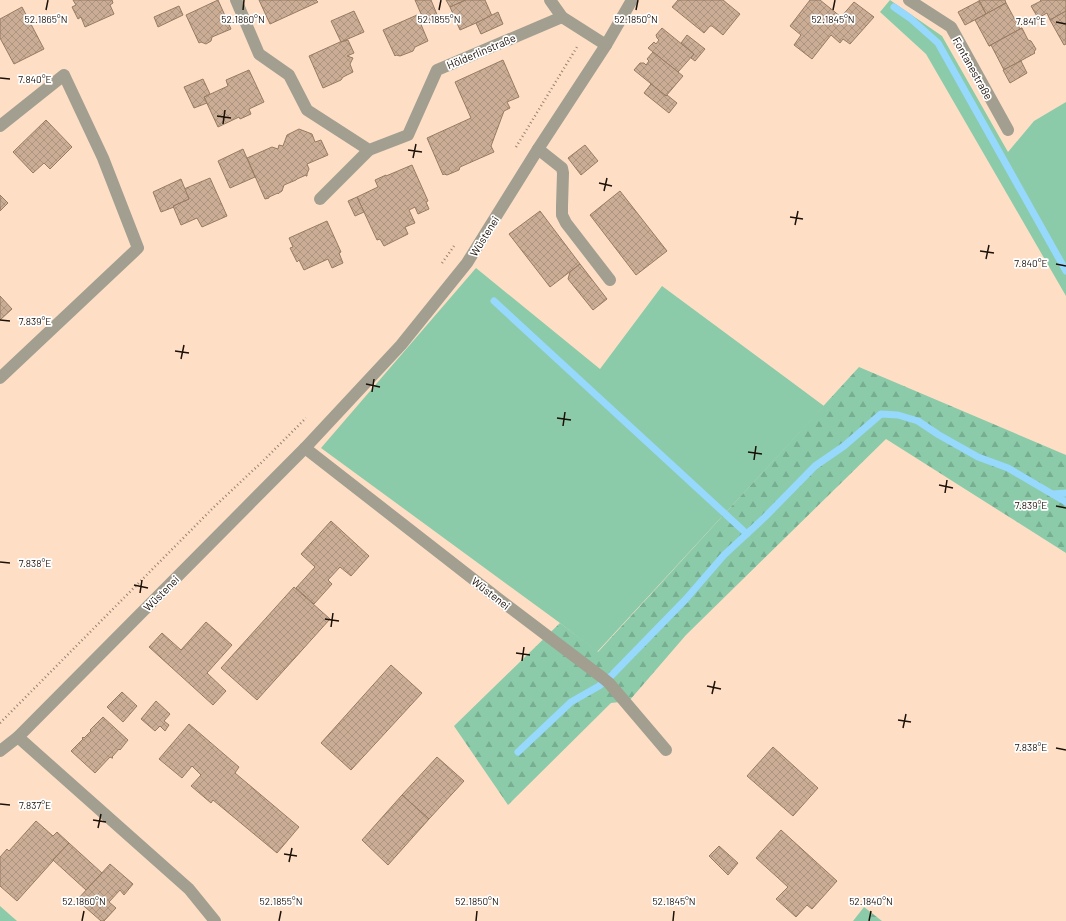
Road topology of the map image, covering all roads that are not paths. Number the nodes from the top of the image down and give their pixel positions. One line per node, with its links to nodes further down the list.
1 (236, 0): 10 (street)
2 (550, 0): 5 (street)
3 (632, 0): 6 (street, Wüstenei)
4 (909, 0): 8 (street, Fontanestraße)
5 (562, 17): 6 (street); 10 (street, Hölderlinstraße)
6 (606, 45): 9 (street, Wüstenei)
7 (0, 126): 13 (street)
8 (1008, 130)
9 (538, 149): 12 (street); 14 (street, Wüstenei)
10 (369, 150): 11 (street, Hölderlinstraße)
11 (320, 199)
12 (610, 280)
13 (0, 378)
14 (305, 448): 15 (street, Wüstenei); 16 (street, Wüstenei)
15 (18, 737): 17 (street, Wüstenei); 18 (street)
16 (666, 750)
17 (0, 751)
18 (215, 921)

